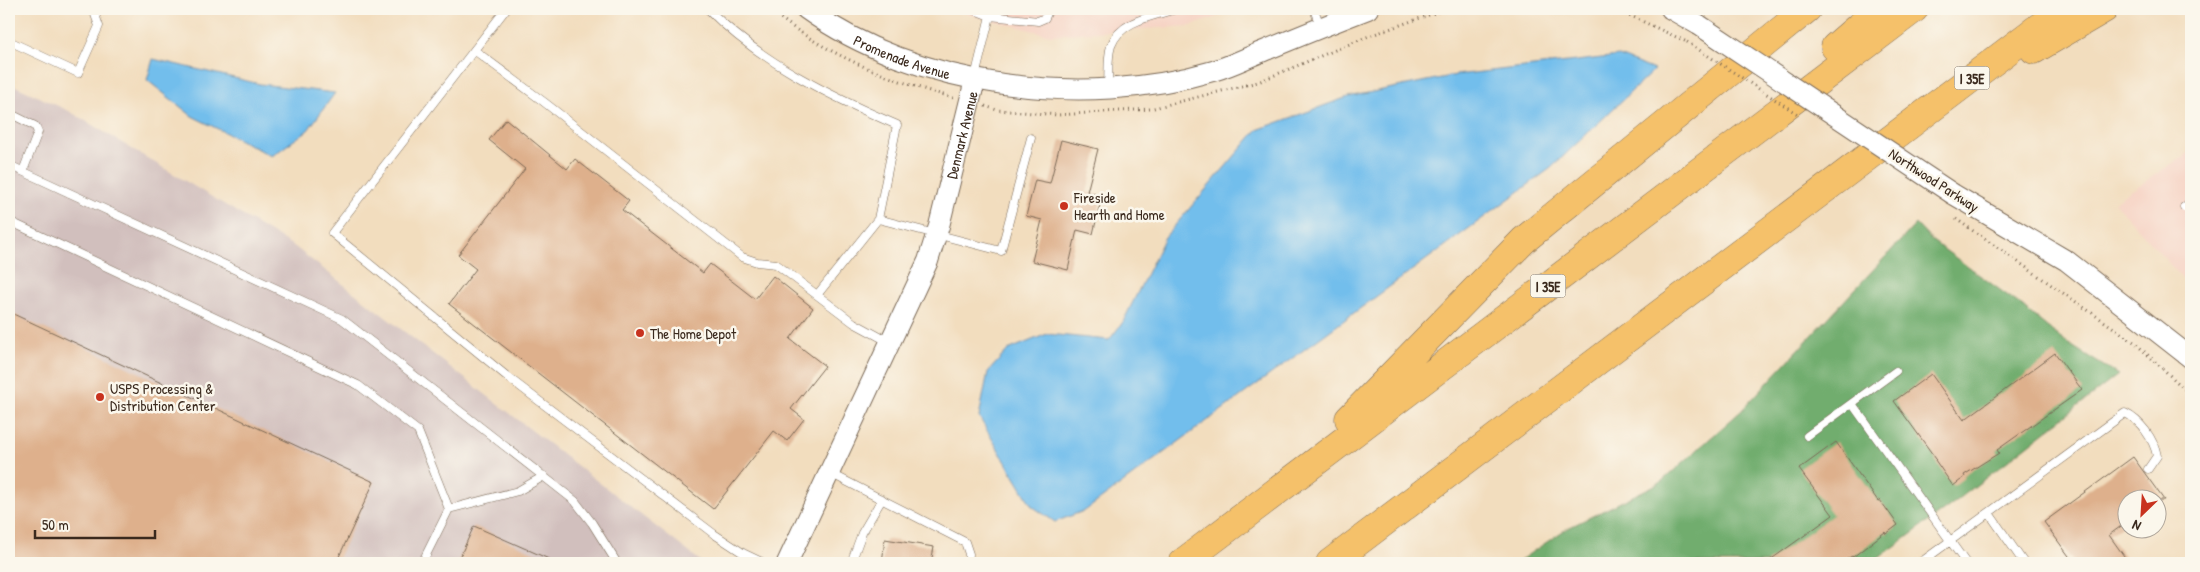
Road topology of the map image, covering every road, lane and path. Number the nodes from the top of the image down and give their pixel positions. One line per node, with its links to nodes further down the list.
1 (93, 9): 21 (lane)
2 (506, 9): 23 (lane)
3 (708, 9): 33 (lane)
4 (806, 9): 24 (street, Promenade Avenue)
5 (972, 9): 18 (lane)
6 (1049, 9): 18 (lane)
7 (1149, 9): 19 (lane)
8 (1176, 9): 19 (lane)
9 (1314, 9): 20 (lane)
10 (1368, 9): 20 (street, Denmark Avenue)
11 (1616, 9): 22 (path)
12 (1671, 9): 38 (street, Northwood Parkway, bridge)
13 (1807, 9): 46 (highway)
14 (1879, 9): 31 (highway)
15 (1914, 9): 31 (highway, I 35E)
16 (2064, 9): 27 (highway, I 35E)
17 (2104, 9): 27 (highway)
18 (990, 16): 24 (lane)
19 (1146, 19): 25 (lane)
20 (1321, 28): 25 (street, Denmark Avenue)
21 (9, 41)
22 (1687, 42)
23 (474, 50): 36 (lane); 53 (lane)
24 (975, 80): 25 (street, Denmark Avenue); 35 (street, Denmark Avenue)
25 (1108, 89)
26 (9, 113): 30 (lane)
27 (1923, 115): 58 (highway, I 35E)
28 (1031, 138): 35 (lane)
29 (9, 164): 30 (lane)
30 (23, 171): 45 (lane)
31 (1657, 203): 46 (highway, I 35E)
32 (1953, 216): 40 (path)
33 (878, 219): 35 (lane); 36 (lane)
34 (9, 221): 48 (lane)
35 (936, 236): 37 (street, Denmark Avenue)
36 (817, 295): 37 (lane)
37 (891, 343): 44 (street, Denmark Avenue)
38 (2191, 358)
39 (1896, 371): 41 (lane)
40 (2191, 395)
41 (1852, 405): 42 (lane); 50 (lane)
42 (1807, 436)
43 (2148, 469): 49 (lane)
44 (829, 473): 47 (lane); 54 (street, Denmark Avenue)
45 (544, 476): 48 (lane); 52 (lane)
46 (1285, 485): 57 (highway, I 35E)
47 (882, 499): 55 (lane); 56 (lane)
48 (449, 509): 51 (lane)
49 (1989, 513): 50 (lane); 61 (lane)
50 (1950, 541): 59 (lane); 60 (lane)
51 (422, 563)
52 (617, 563)
53 (764, 563)
54 (787, 563)
55 (851, 563)
56 (968, 563)
57 (1182, 563)
58 (1330, 563)
59 (1920, 563)
60 (1966, 563)
61 (2024, 563)

